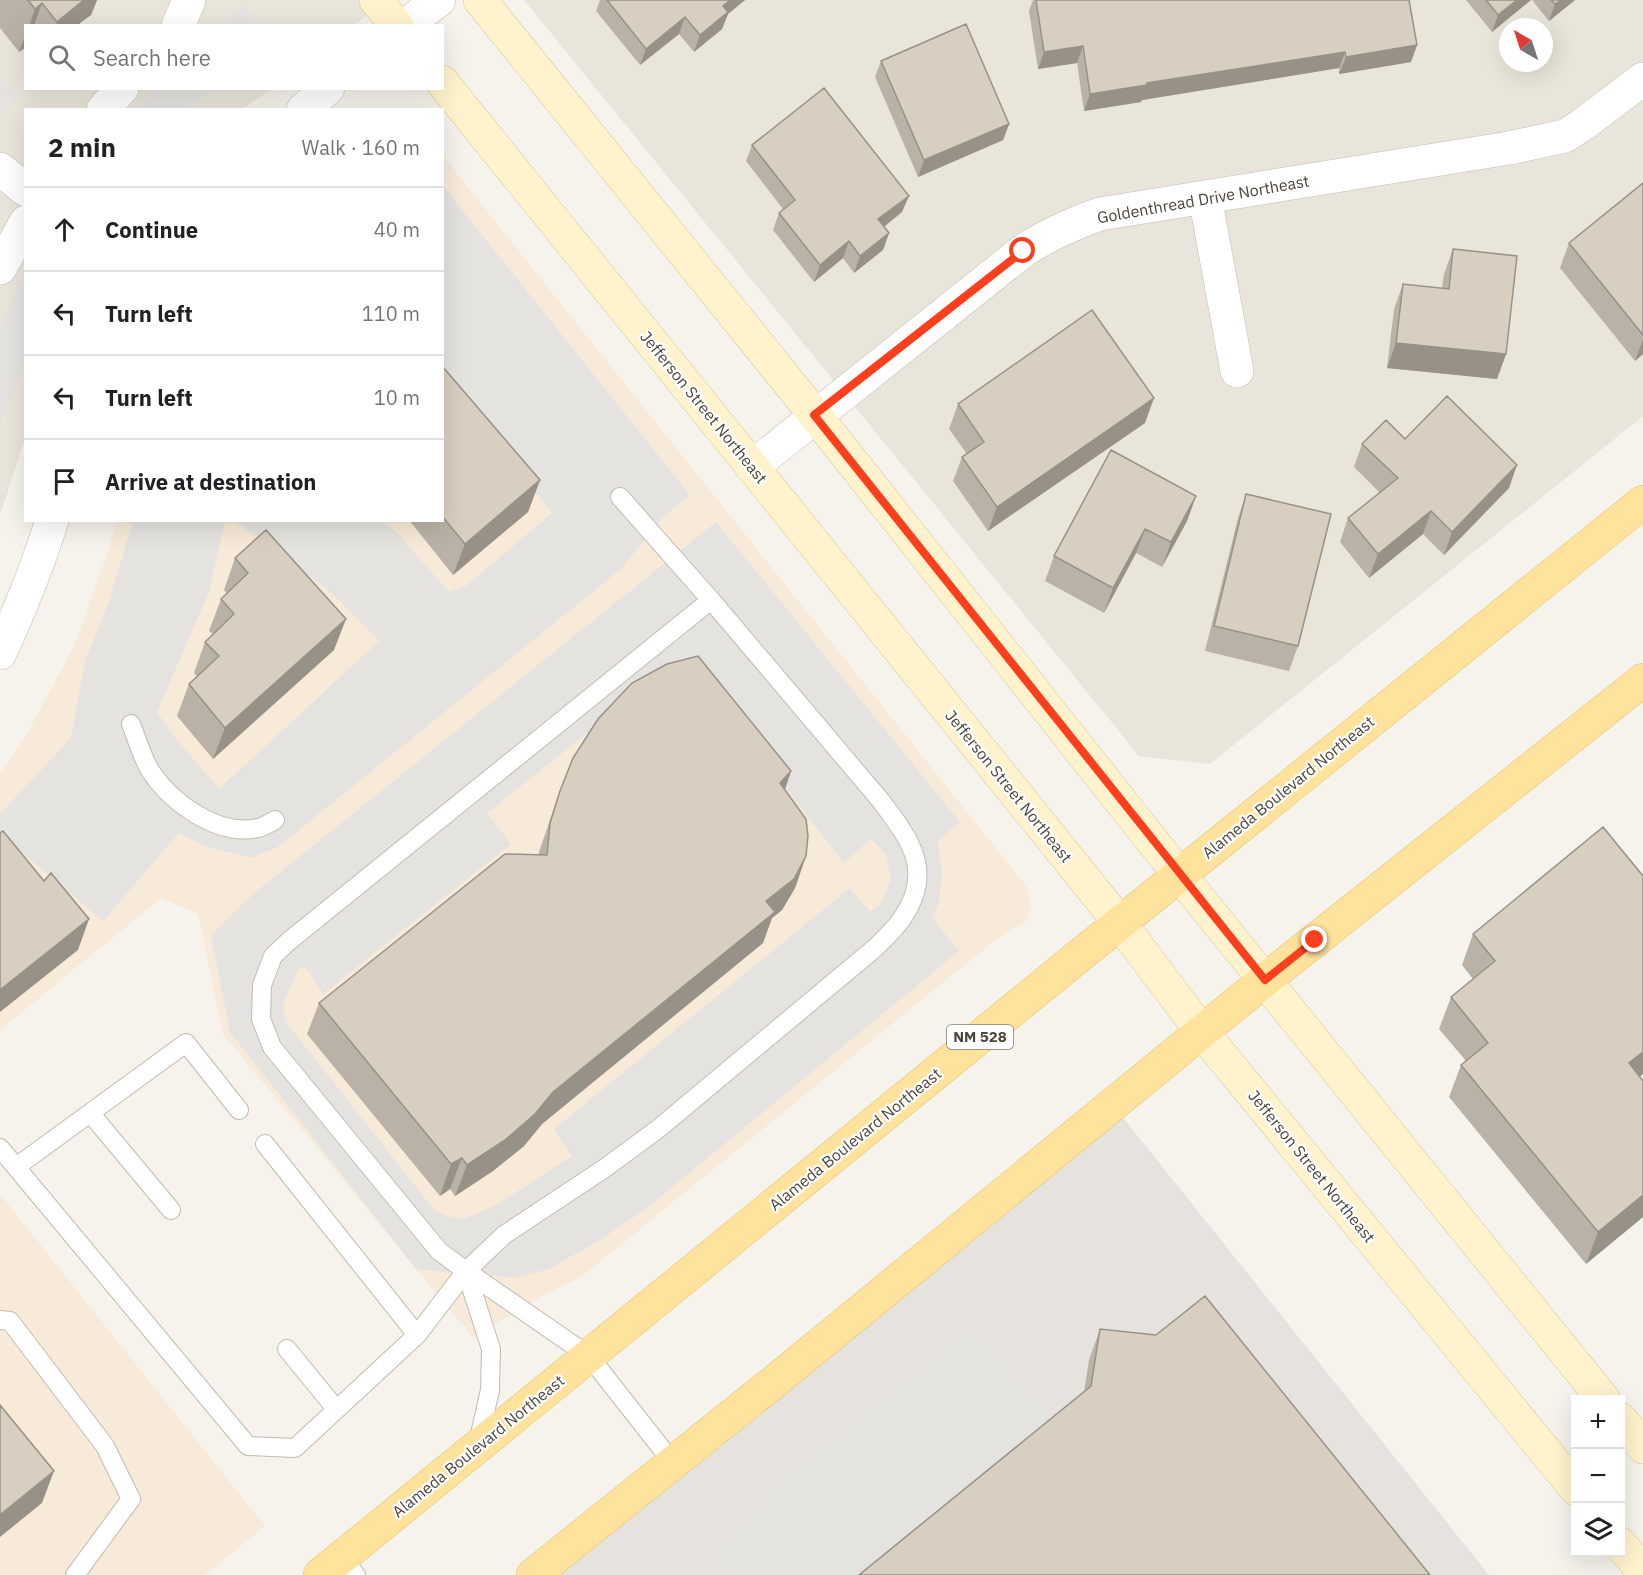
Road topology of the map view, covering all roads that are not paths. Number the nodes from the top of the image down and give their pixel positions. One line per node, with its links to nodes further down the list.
1 (189, 0): 5 (street)
2 (376, 0): 6 (street)
3 (440, 0): 7 (street)
4 (480, 0): 20 (street)
5 (179, 24)
6 (395, 24)
7 (408, 24)
8 (1643, 79): 16 (street, Goldenthread Drive Northeast)
9 (444, 84): 21 (street, Jefferson Street Northeast)
10 (120, 90): 12 (street)
11 (326, 90): 13 (street)
12 (105, 108)
13 (305, 108)
14 (0, 169): 15 (street)
15 (24, 188)
16 (1205, 197): 19 (street); 20 (street, Goldenthread Drive Northeast)
17 (24, 226): 18 (street)
18 (0, 268)
19 (1237, 371)
20 (814, 415): 21 (street, Goldenthread Drive Northeast); 30 (street)
21 (752, 467): 31 (street, Jefferson Street Northeast)
22 (620, 497): 25 (lane)
23 (1643, 502): 30 (main road, Alameda Boulevard Northeast / NM 528)
24 (51, 522): 26 (street)
25 (711, 600): 40 (lane); 40 (lane)
26 (0, 653)
27 (1643, 680): 32 (main road)
28 (131, 724): 29 (lane)
29 (275, 820)
30 (1179, 874): 31 (main road, Alameda Boulevard Northeast / NM 528); 32 (street)
31 (1120, 923): 33 (street, Jefferson Street Northeast); 44 (main road, Alameda Boulevard Northeast / NM 528)
32 (1265, 980): 33 (main road); 45 (street)
33 (1202, 1032): 50 (main road); 51 (street, Jefferson Street Northeast)
34 (239, 1110): 35 (lane)
35 (91, 1114): 38 (lane); 39 (lane)
36 (265, 1144): 42 (lane)
37 (0, 1148): 38 (lane)
38 (16, 1167): 46 (lane)
39 (171, 1210)
40 (466, 1271): 42 (lane); 44 (lane); 48 (lane)
41 (0, 1320): 55 (lane)
42 (417, 1335): 46 (lane)
43 (286, 1349): 46 (lane)
44 (589, 1356): 48 (main road, Alameda Boulevard Northeast / NM 528); 50 (lane)
45 (1600, 1395)
46 (336, 1409)
47 (1625, 1425): 49 (street)
48 (477, 1446): 53 (main road, Alameda Boulevard Northeast / NM 528)
49 (1643, 1447)
50 (673, 1463): 56 (main road)
51 (1571, 1484)
52 (1625, 1550): 54 (street)
53 (339, 1569)
54 (1643, 1571)
55 (75, 1575)
56 (533, 1575)

